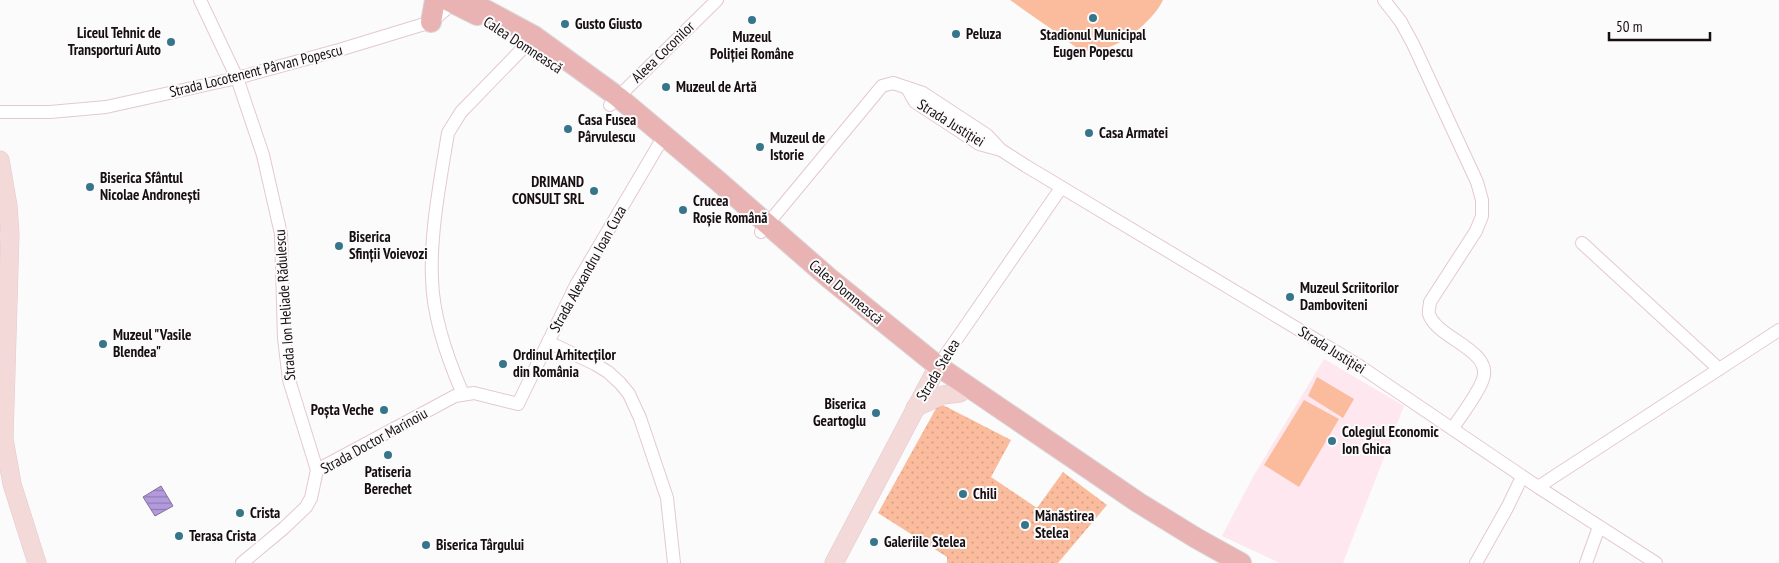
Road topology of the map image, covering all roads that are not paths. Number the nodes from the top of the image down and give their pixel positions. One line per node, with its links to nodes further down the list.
1 (200, 0): 7 (street, Strada Ion Heliade Rădulescu)
2 (450, 0): 5 (main road); 6 (main road, Calea Domnească); 8 (main road, Calea Domnească)
3 (717, 0): 8 (street, Aleea Coconilor)
4 (1384, 0): 23 (street)
5 (431, 22): 7 (street, Strada Locotenent Pârvan Popescu)
6 (527, 44): 8 (main road, Calea Domnească); 20 (street)
7 (237, 78): 9 (street, Strada Locotenent Pârvan Popescu); 24 (street, Strada Ion Heliade Rădulescu)
8 (614, 101): 10 (main road, Calea Domnească)
9 (0, 112)
10 (662, 142): 13 (main road, Calea Domnească); 16 (street, Strada Alexandru Ioan Cuza)
11 (0, 160): 28 (street)
12 (1061, 188): 13 (street, Strada Justiției); 18 (street, Strada Stelea); 23 (street, Strada Justiției)
13 (764, 228): 18 (main road, Calea Domnească)
14 (1582, 243): 17 (street)
15 (1779, 330): 17 (street)
16 (548, 342): 21 (street, Strada Alexandru Ioan Cuza); 30 (street)
17 (1719, 369): 26 (street)
18 (936, 370): 19 (main road, Calea Domnească); 22 (street, Strada Stelea); 33 (main road, Calea Domnească)
19 (960, 393): 22 (street); 32 (main road, Calea Domnească)
20 (463, 394): 21 (street, Strada Doctor Marinoiu); 24 (street, Strada Doctor Marinoiu)
21 (518, 404)
22 (915, 408): 31 (street, Strada Stelea)
23 (1452, 428): 25 (street, Strada Justiției)
24 (317, 470): 29 (street, Strada Doctor Marinoiu)
25 (1522, 477): 26 (street, Strada Justiției); 34 (street)
26 (1538, 488): 27 (street, Strada Justiției)
27 (1599, 528): 35 (street); 36 (street, Strada Justiției)
28 (37, 563)
29 (242, 563)
30 (674, 563)
31 (834, 563)
32 (1219, 563)
33 (1241, 563)
34 (1476, 563)
35 (1586, 563)
36 (1656, 563)

